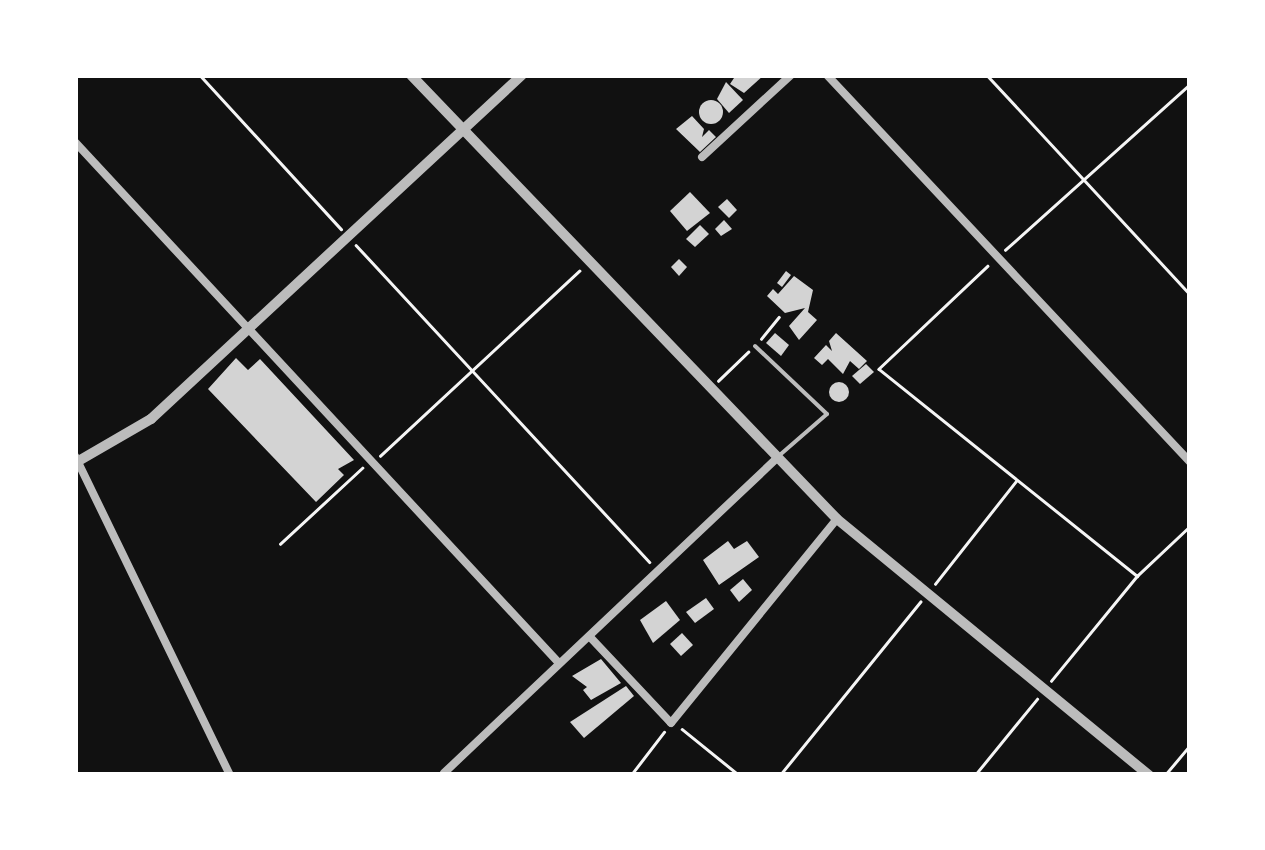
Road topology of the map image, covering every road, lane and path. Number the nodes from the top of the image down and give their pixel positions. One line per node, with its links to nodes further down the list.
1 (200, 75): 12 (path)
2 (411, 75): 8 (street)
3 (522, 75): 8 (street)
4 (791, 75): 10 (street)
5 (827, 75): 13 (street)
6 (988, 75): 11 (path)
7 (1190, 84): 11 (path)
8 (462, 131): 12 (street); 14 (street)
9 (75, 142): 17 (street)
10 (702, 156)
11 (1083, 178): 13 (path); 15 (path)
12 (346, 235): 17 (street); 19 (path)
13 (998, 256): 24 (street); 25 (path)
14 (588, 263): 19 (path); 20 (street)
15 (1190, 294)
16 (779, 318): 18 (path)
17 (247, 328): 21 (street); 23 (street)
18 (755, 346): 20 (path); 22 (lane)
19 (472, 370): 23 (path); 29 (path)
20 (709, 390): 22 (street)
21 (76, 460): 38 (street)
22 (775, 460): 26 (street); 29 (street)
23 (371, 462): 28 (path); 33 (street)
24 (1190, 462)
25 (1017, 480): 30 (path); 31 (path)
26 (837, 519): 31 (street); 35 (street)
27 (1190, 526): 30 (path)
28 (280, 544)
29 (657, 570): 32 (street)
30 (1138, 576): 34 (path)
31 (925, 596): 34 (street); 41 (path)
32 (590, 636): 33 (street); 35 (street)
33 (559, 663): 37 (street)
34 (1044, 691): 42 (path); 43 (street)
35 (672, 723): 39 (path); 40 (path)
36 (1190, 744): 44 (path)
37 (444, 773)
38 (230, 775)
39 (631, 775)
40 (739, 775)
41 (780, 775)
42 (975, 775)
43 (1149, 775)
44 (1164, 775)

